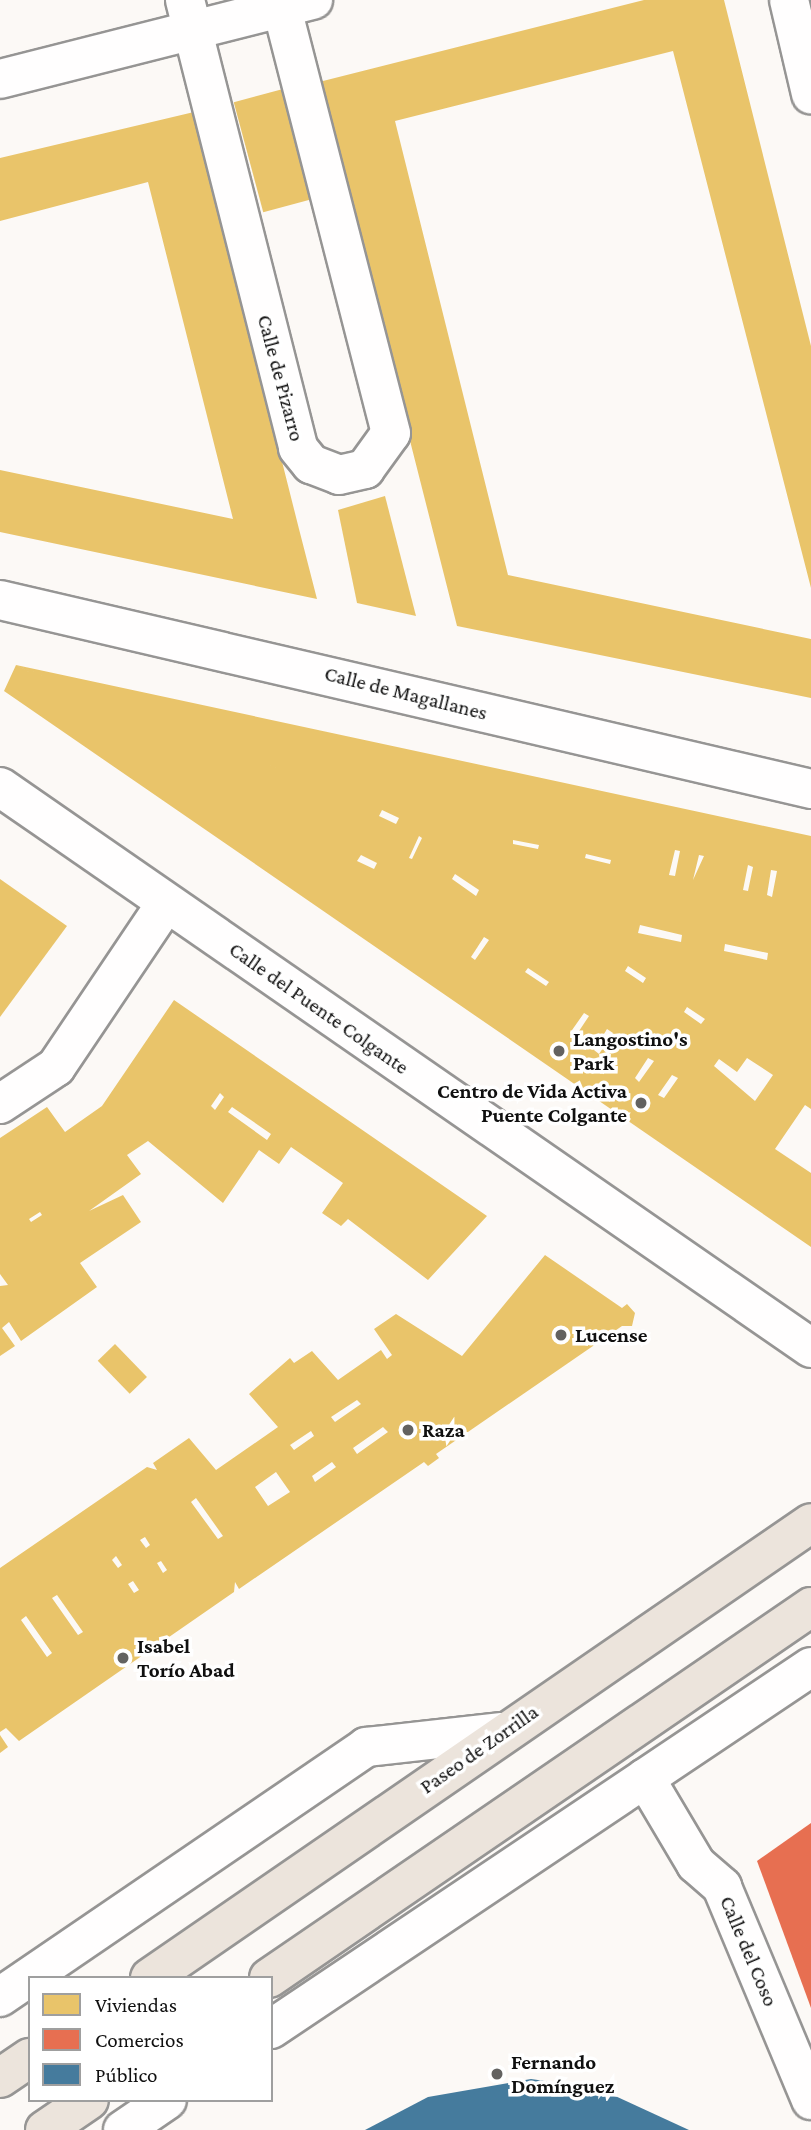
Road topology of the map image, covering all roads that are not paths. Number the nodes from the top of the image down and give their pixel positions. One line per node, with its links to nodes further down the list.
1 (789, 0): 5 (street)
2 (292, 3): 3 (street); 3 (street, Calle de Pizarro)
3 (189, 16): 4 (street)
4 (0, 79)
5 (811, 94)
6 (0, 600): 8 (street, Calle de Magallanes)
7 (0, 787): 9 (street, Calle del Puente Colgante)
8 (811, 789)
9 (166, 903): 10 (street); 11 (street, Calle del Puente Colgante)
10 (0, 1104)
11 (811, 1348)
12 (811, 1523): 15 (main road, Paseo de Zorrilla)
13 (811, 1607): 19 (main road)
14 (811, 1667): 16 (street)
15 (502, 1732): 17 (street); 18 (main road, Paseo de Zorrilla)
16 (645, 1779): 22 (street); 25 (street, Calle del Coso)
17 (31, 1976)
18 (153, 1976)
19 (272, 1976)
20 (28, 1978): 21 (street)
21 (0, 1997)
22 (274, 2027)
23 (28, 2059): 24 (main road)
24 (0, 2078)
25 (811, 2100)
26 (86, 2102): 28 (main road)
27 (164, 2102): 29 (street)
28 (45, 2130)
29 (123, 2130)

